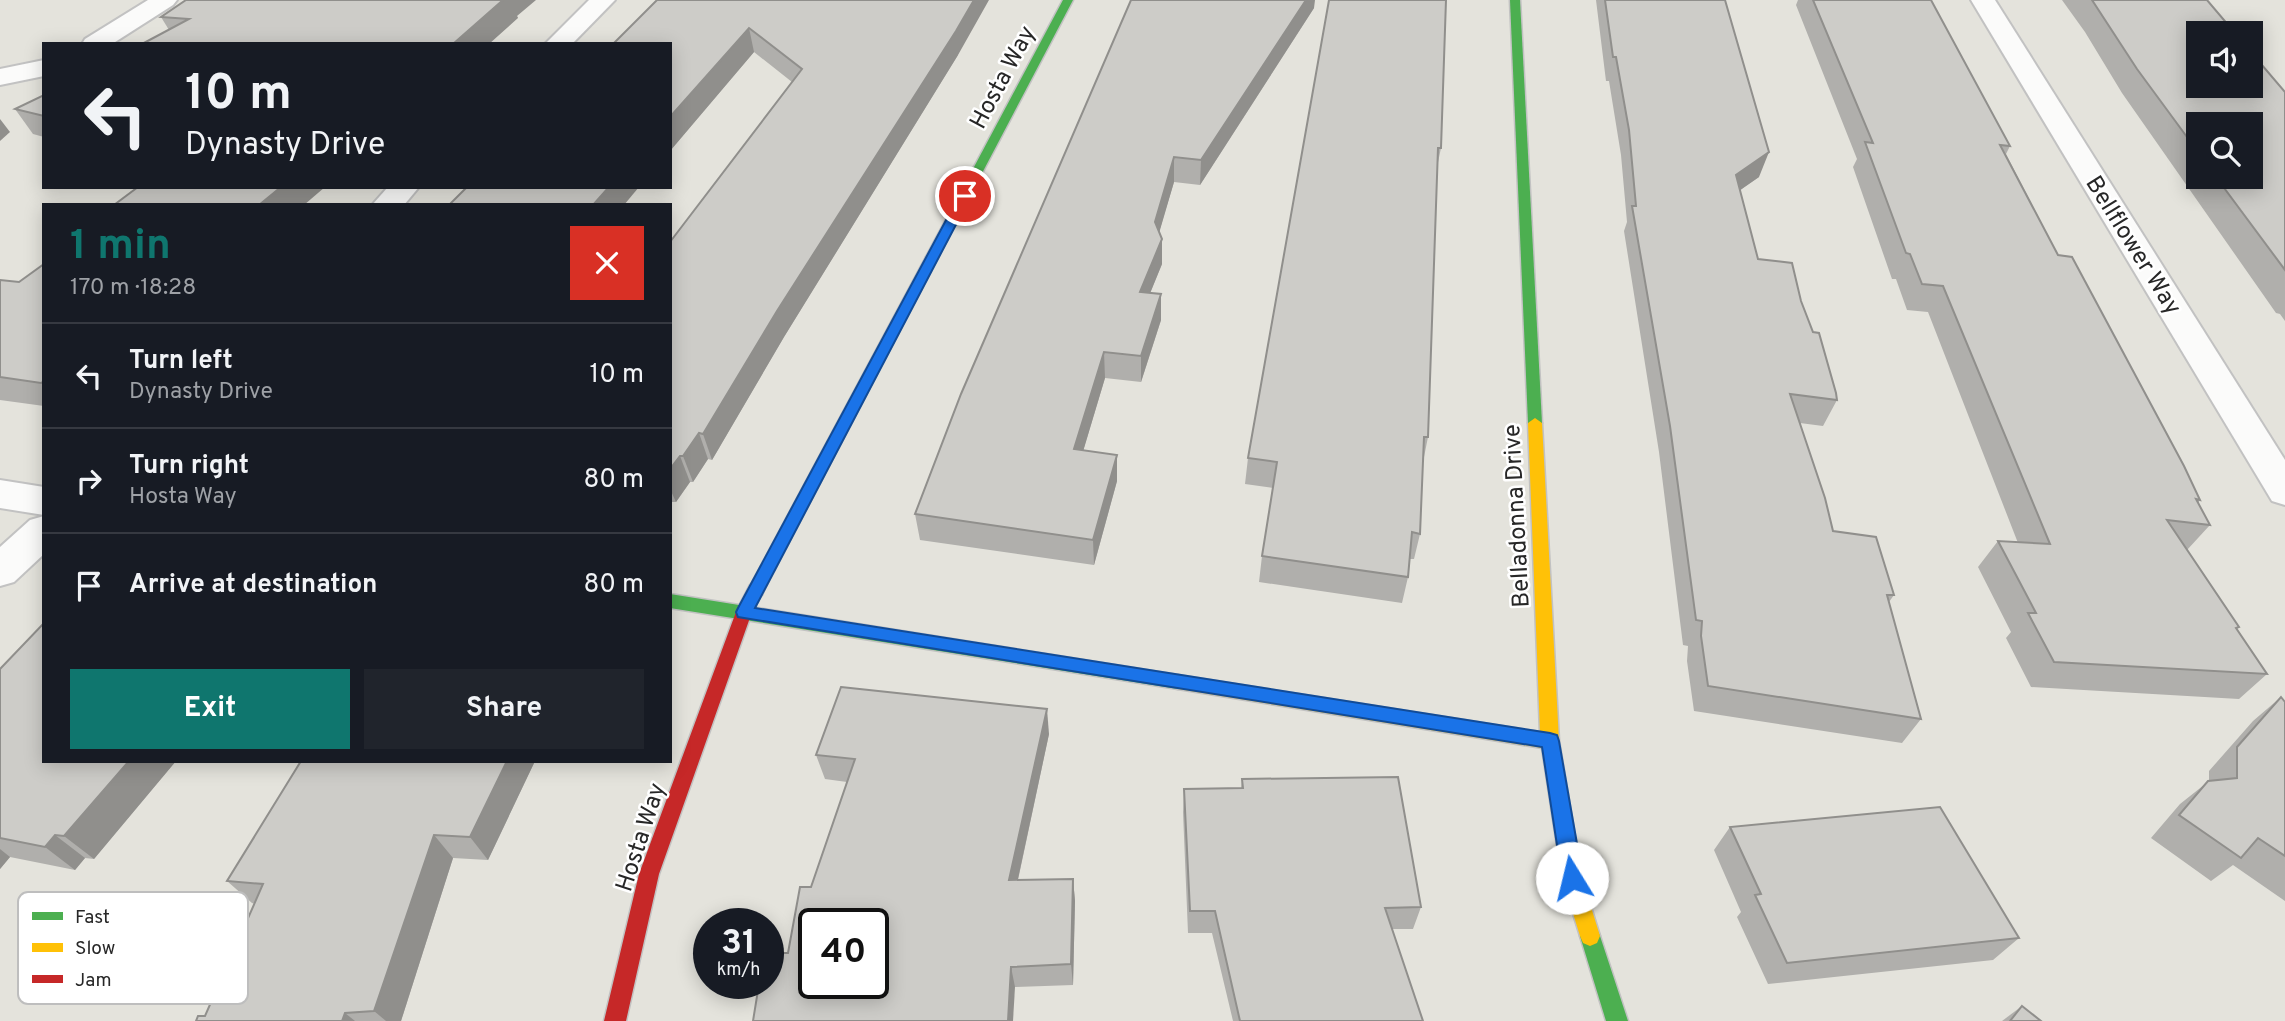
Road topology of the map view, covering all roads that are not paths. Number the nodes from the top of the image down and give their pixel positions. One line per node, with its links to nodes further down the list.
1 (165, 0): 6 (street)
2 (603, 0): 7 (street)
3 (1068, 0): 18 (street, Hosta Way)
4 (1515, 0): 19 (street, Belladonna Drive)
5 (1983, 0): 12 (street, Bellflower Way)
6 (97, 42)
7 (559, 42)
8 (42, 68): 9 (street)
9 (0, 77)
10 (403, 189): 11 (street)
11 (389, 203)
12 (2285, 491)
13 (0, 494): 14 (street)
14 (42, 501)
15 (42, 532): 16 (street)
16 (0, 571)
17 (672, 601): 18 (street)
18 (744, 612): 19 (street); 20 (street, Hosta Way)
19 (1550, 741): 21 (street, Belladonna Drive)
20 (615, 1021)
21 (1617, 1021)

